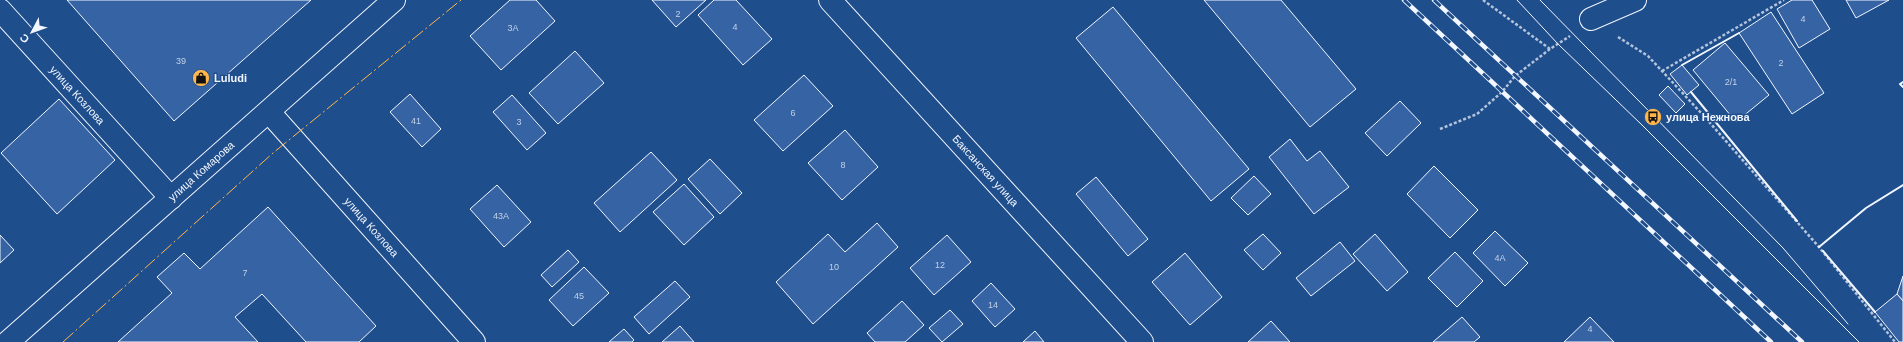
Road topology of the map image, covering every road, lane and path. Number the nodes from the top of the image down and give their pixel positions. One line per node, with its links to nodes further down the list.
1 (394, 0): 10 (street, улица Комарова)
2 (830, 0): 15 (street, Баксанская улица)
3 (1483, 0): 8 (path)
4 (1634, 0): 7 (street)
5 (1784, 0): 9 (path)
6 (0, 10): 12 (street, улица Козлова)
7 (1591, 19): 8 (path); 9 (path)
8 (1550, 48): 11 (path)
9 (1662, 72): 16 (path)
10 (269, 112): 12 (street, улица Комарова); 14 (street, улица Козлова)
11 (1440, 129)
12 (171, 198): 13 (street, улица Комарова)
13 (8, 342)
14 (474, 342)
15 (1142, 342)
16 (1894, 342)

